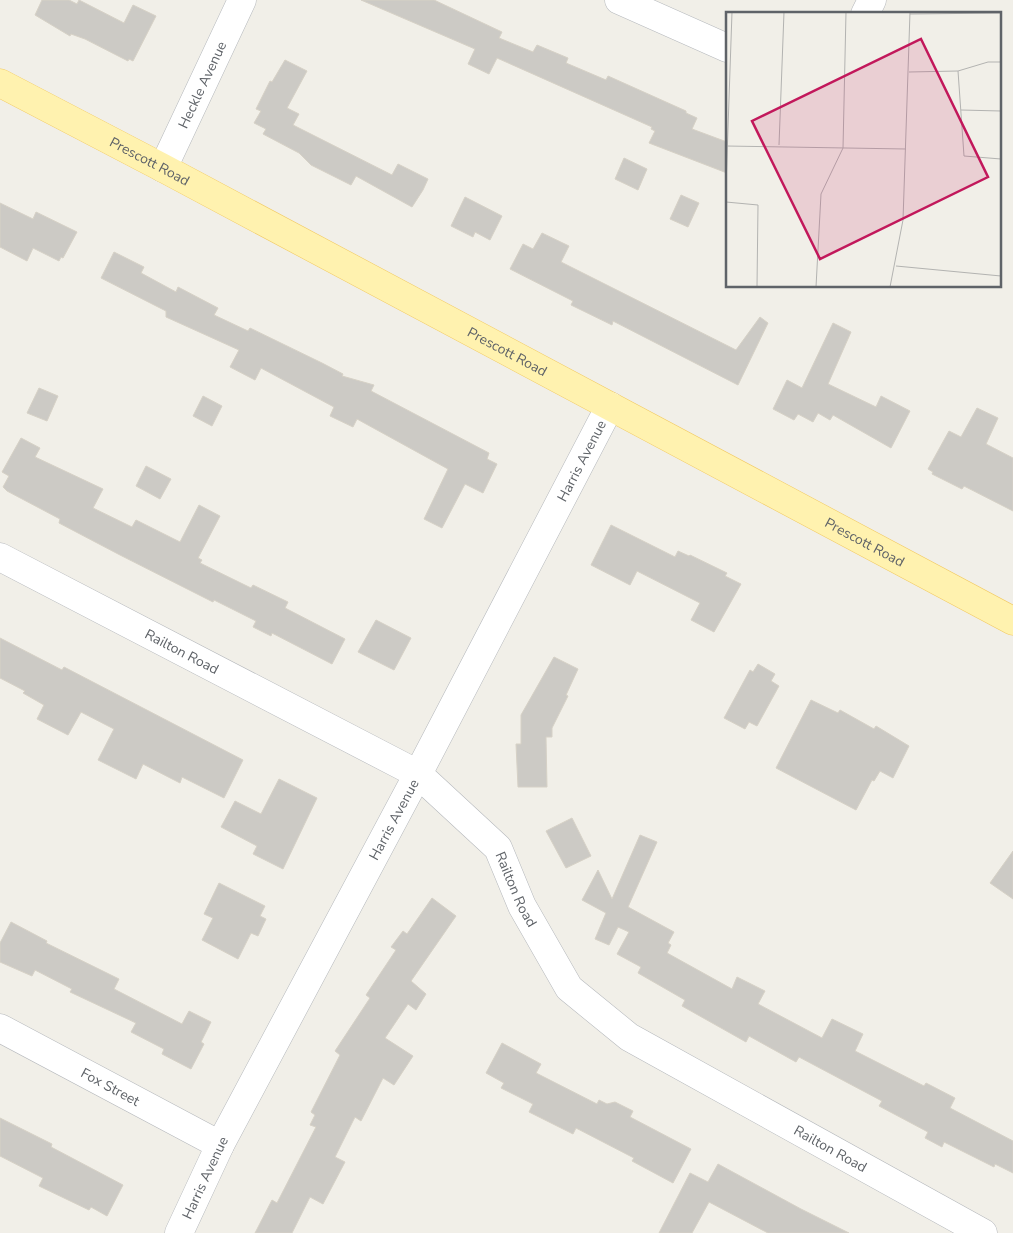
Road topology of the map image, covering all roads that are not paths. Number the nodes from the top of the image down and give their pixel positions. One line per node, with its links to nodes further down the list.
1 (242, 0): 7 (street, Heckle Avenue)
2 (618, 0): 5 (street)
3 (872, 0): 4 (street)
4 (865, 12)
5 (726, 48)
6 (0, 83): 7 (main road, Prescott Road)
7 (163, 168): 8 (main road, Prescott Road)
8 (610, 406): 10 (main road, Prescott Road); 11 (street, Harris Avenue)
9 (0, 557): 11 (street, Railton Road)
10 (1013, 622)
11 (418, 774): 13 (street, Harris Avenue); 15 (street, Railton Road)
12 (0, 1028): 13 (street, Fox Street)
13 (220, 1145): 14 (street, Harris Avenue)
14 (179, 1233)
15 (983, 1233)

